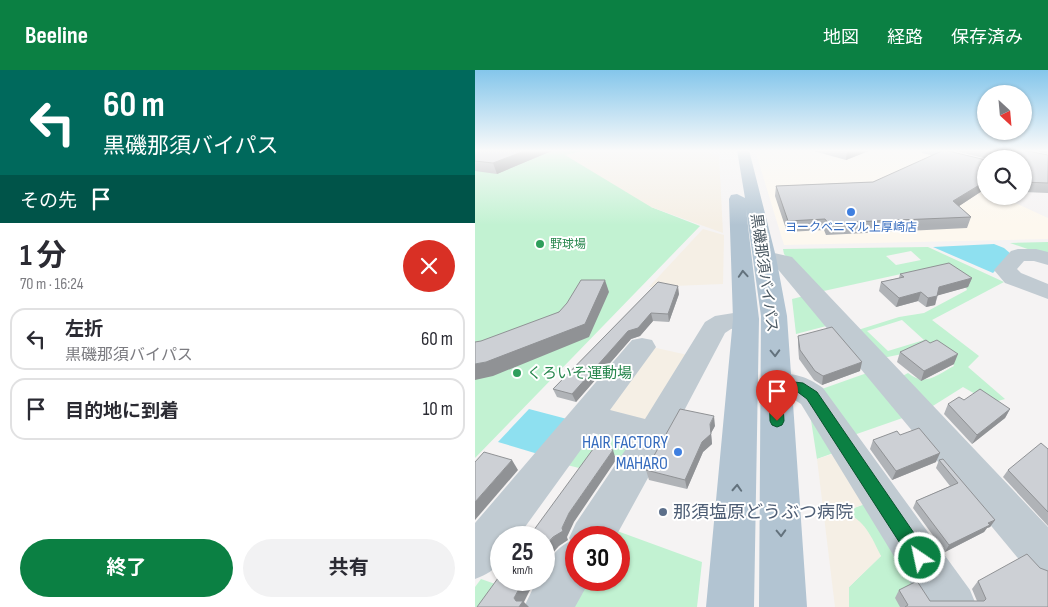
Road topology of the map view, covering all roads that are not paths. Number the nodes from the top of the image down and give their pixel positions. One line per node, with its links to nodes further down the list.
1 (732, 175): 6 (main road, 黒磯那須バイパス, one-way to 1)
2 (748, 175): 3 (main road, 黒磯那須バイパス)
3 (765, 257): 8 (main road, 黒磯那須バイパス, one-way to 8); 13 (street)
4 (1048, 259): 5 (street)
5 (1048, 292)
6 (746, 319): 10 (street); 16 (main road, 黒磯那須バイパス, one-way to 6)
7 (642, 347): 9 (street)
8 (776, 384): 17 (main road, 黒磯那須バイパス, one-way to 17); 18 (street)
9 (586, 418): 10 (street); 12 (street)
10 (654, 435): 11 (street)
11 (598, 526)
12 (475, 558)
13 (1048, 559)
14 (565, 579): 15 (street)
15 (548, 607)
16 (730, 607)
17 (783, 607)
18 (953, 607)

